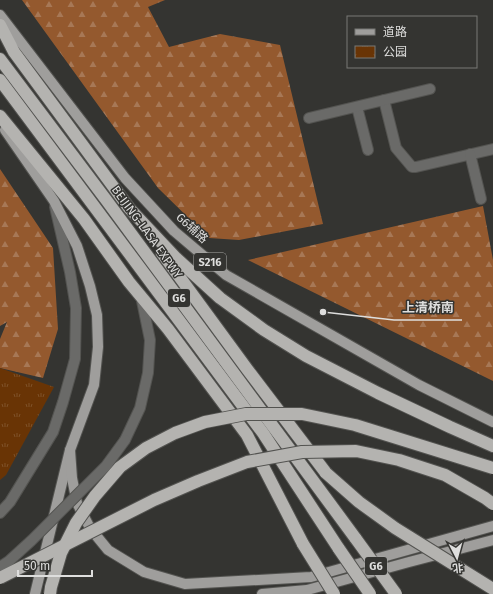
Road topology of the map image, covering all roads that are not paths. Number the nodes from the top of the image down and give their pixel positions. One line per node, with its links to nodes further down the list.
1 (0, 15): 18 (main road, G6辅路 / S216)
2 (0, 25): 16 (highway)
3 (0, 59): 34 (highway, BEIJING-LASA EXPWY / G6, bridge)
4 (0, 80): 33 (highway, G6, bridge)
5 (430, 89): 6 (street)
6 (384, 100): 7 (street); 13 (street)
7 (357, 107): 9 (street); 12 (street)
8 (0, 116): 17 (highway)
9 (308, 118)
10 (0, 122): 15 (main road)
11 (493, 149): 13 (street)
12 (368, 150)
13 (470, 154): 14 (street)
14 (481, 199)
15 (54, 201): 20 (main road); 23 (street)
16 (129, 208): 19 (highway); 28 (highway, bridge)
17 (141, 296): 26 (street, bridge); 32 (highway, bridge)
18 (493, 422)
19 (493, 446)
20 (70, 450): 24 (main road); 29 (main road)
21 (493, 468): 30 (highway, bridge)
22 (493, 504): 27 (highway, bridge)
23 (0, 513)
24 (493, 526)
25 (493, 540): 31 (main road)
26 (0, 567)
27 (0, 578)
28 (493, 589)
29 (34, 594)
30 (50, 594)
31 (262, 594)
32 (334, 594)
33 (370, 594)
34 (396, 594)

